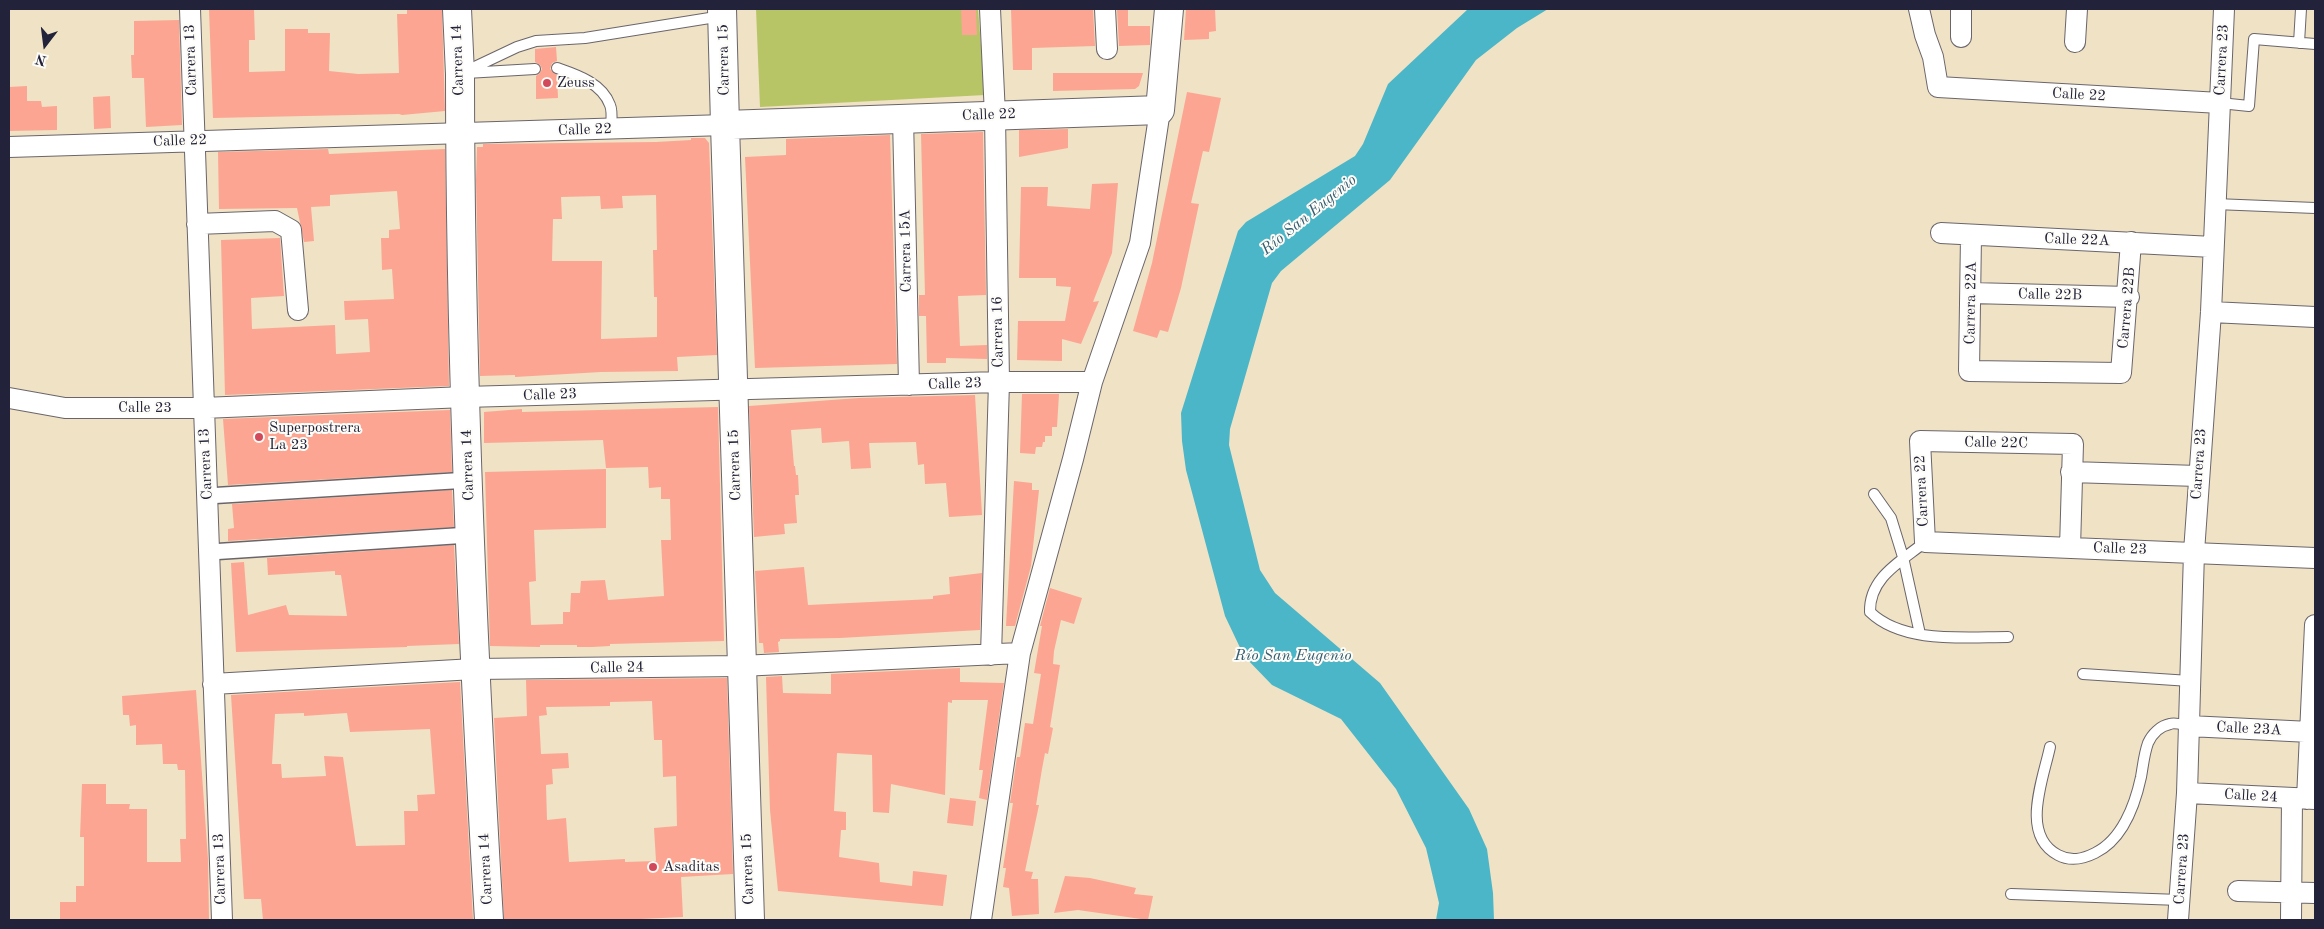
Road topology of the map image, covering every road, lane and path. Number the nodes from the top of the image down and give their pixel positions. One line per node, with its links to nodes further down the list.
1 (190, 9): 27 (street, Carrera 13)
2 (457, 9): 19 (main road, Carrera 14)
3 (990, 9): 22 (street, Carrera 16)
4 (1105, 9): 16 (street)
5 (1169, 9): 21 (main road)
6 (1919, 9): 20 (street, Calle 22)
7 (1962, 9): 12 (street)
8 (2077, 9): 13 (street)
9 (2224, 9): 20 (street, Carrera 23)
10 (2301, 9): 14 (lane)
11 (723, 13): 19 (lane); 24 (main road, Carrera 15)
12 (1961, 36)
13 (2075, 42)
14 (2298, 43): 15 (lane); 20 (lane)
15 (2315, 44)
16 (1107, 49)
17 (557, 68): 25 (lane)
18 (536, 69): 19 (lane)
19 (460, 74): 26 (main road, Carrera 14)
20 (2220, 103): 29 (street, Carrera 23)
21 (1160, 110): 22 (main road, Calle 22); 43 (street)
22 (996, 115): 23 (main road, Calle 22); 42 (street, Carrera 16)
23 (903, 118): 24 (main road, Calle 22); 44 (street, Carrera 15A)
24 (725, 124): 25 (street, Calle 22); 45 (main road, Carrera 15)
25 (611, 129): 26 (street, Calle 22)
26 (460, 134): 27 (street, Calle 22); 46 (main road, Carrera 14)
27 (194, 140): 28 (street, Calle 22); 31 (street, Carrera 13)
28 (9, 147)
29 (2215, 204): 30 (lane); 35 (street, Carrera 23)
30 (2315, 208)
31 (197, 224): 38 (street); 48 (street, Carrera 13)
32 (1941, 234): 33 (street, Calle 22A)
33 (1971, 236): 34 (street, Calle 22A); 36 (street, Carrera 22A)
34 (2131, 242): 35 (street, Calle 22A); 37 (street, Carrera 22B)
35 (2214, 248): 39 (street, Carrera 23)
36 (1971, 293): 37 (street, Calle 22B); 41 (street, Carrera 22A)
37 (2129, 297): 41 (street, Carrera 22B)
38 (298, 310)
39 (2211, 312): 40 (street); 51 (street, Carrera 23)
40 (2315, 317)
41 (2121, 373)
42 (999, 382): 43 (street, Calle 23); 44 (street, Calle 23); 66 (street, Carrera 16)
43 (1092, 382): 65 (street)
44 (909, 385): 45 (street, Calle 23)
45 (733, 390): 46 (street, Calle 23); 68 (main road, Carrera 15)
46 (465, 397): 48 (street, Calle 23); 52 (main road, Carrera 14)
47 (9, 398): 48 (street, Calle 23)
48 (203, 408): 54 (street, Carrera 13)
49 (1920, 441): 50 (street, Calle 22C); 56 (street, Carrera 22)
50 (2071, 472): 51 (street); 57 (street)
51 (2198, 476): 59 (street, Carrera 23)
52 (469, 480): 54 (street); 55 (main road, Carrera 14)
53 (1874, 494): 60 (lane)
54 (208, 496): 58 (street, Carrera 13)
55 (469, 535): 58 (street); 69 (main road, Carrera 14)
56 (1925, 542): 57 (street, Calle 23); 60 (lane)
57 (2070, 548): 59 (street, Calle 23)
58 (210, 552): 72 (street, Carrera 13)
59 (2194, 552): 61 (street, Calle 23); 71 (street, Carrera 23)
60 (1903, 557): 63 (lane); 63 (lane)
61 (2315, 558)
62 (2315, 626): 67 (street)
63 (1920, 634): 64 (lane)
64 (2008, 637)
65 (1020, 653): 66 (street, Calle 24); 86 (street)
66 (991, 655): 68 (street, Calle 24)
67 (2314, 665): 74 (street)
68 (740, 666): 69 (street, Calle 24); 85 (main road, Carrera 15)
69 (474, 670): 72 (street, Calle 24); 84 (main road, Carrera 14)
70 (2083, 674): 71 (lane)
71 (2190, 681): 73 (street, Carrera 23)
72 (213, 684): 83 (street, Carrera 13)
73 (2189, 726): 74 (street, Calle 23A); 75 (lane); 76 (street, Carrera 23)
74 (2310, 732): 77 (street)
75 (2050, 747)
76 (2187, 793): 77 (street, Calle 24); 82 (street, Carrera 23)
77 (2305, 799): 79 (street)
78 (2238, 891): 79 (street)
79 (2292, 893): 80 (street); 88 (street)
80 (2315, 893)
81 (2011, 894): 82 (lane)
82 (2180, 900): 87 (street, Carrera 23)
83 (222, 920)
84 (489, 920)
85 (750, 920)
86 (981, 920)
87 (2178, 920)
88 (2291, 920)

